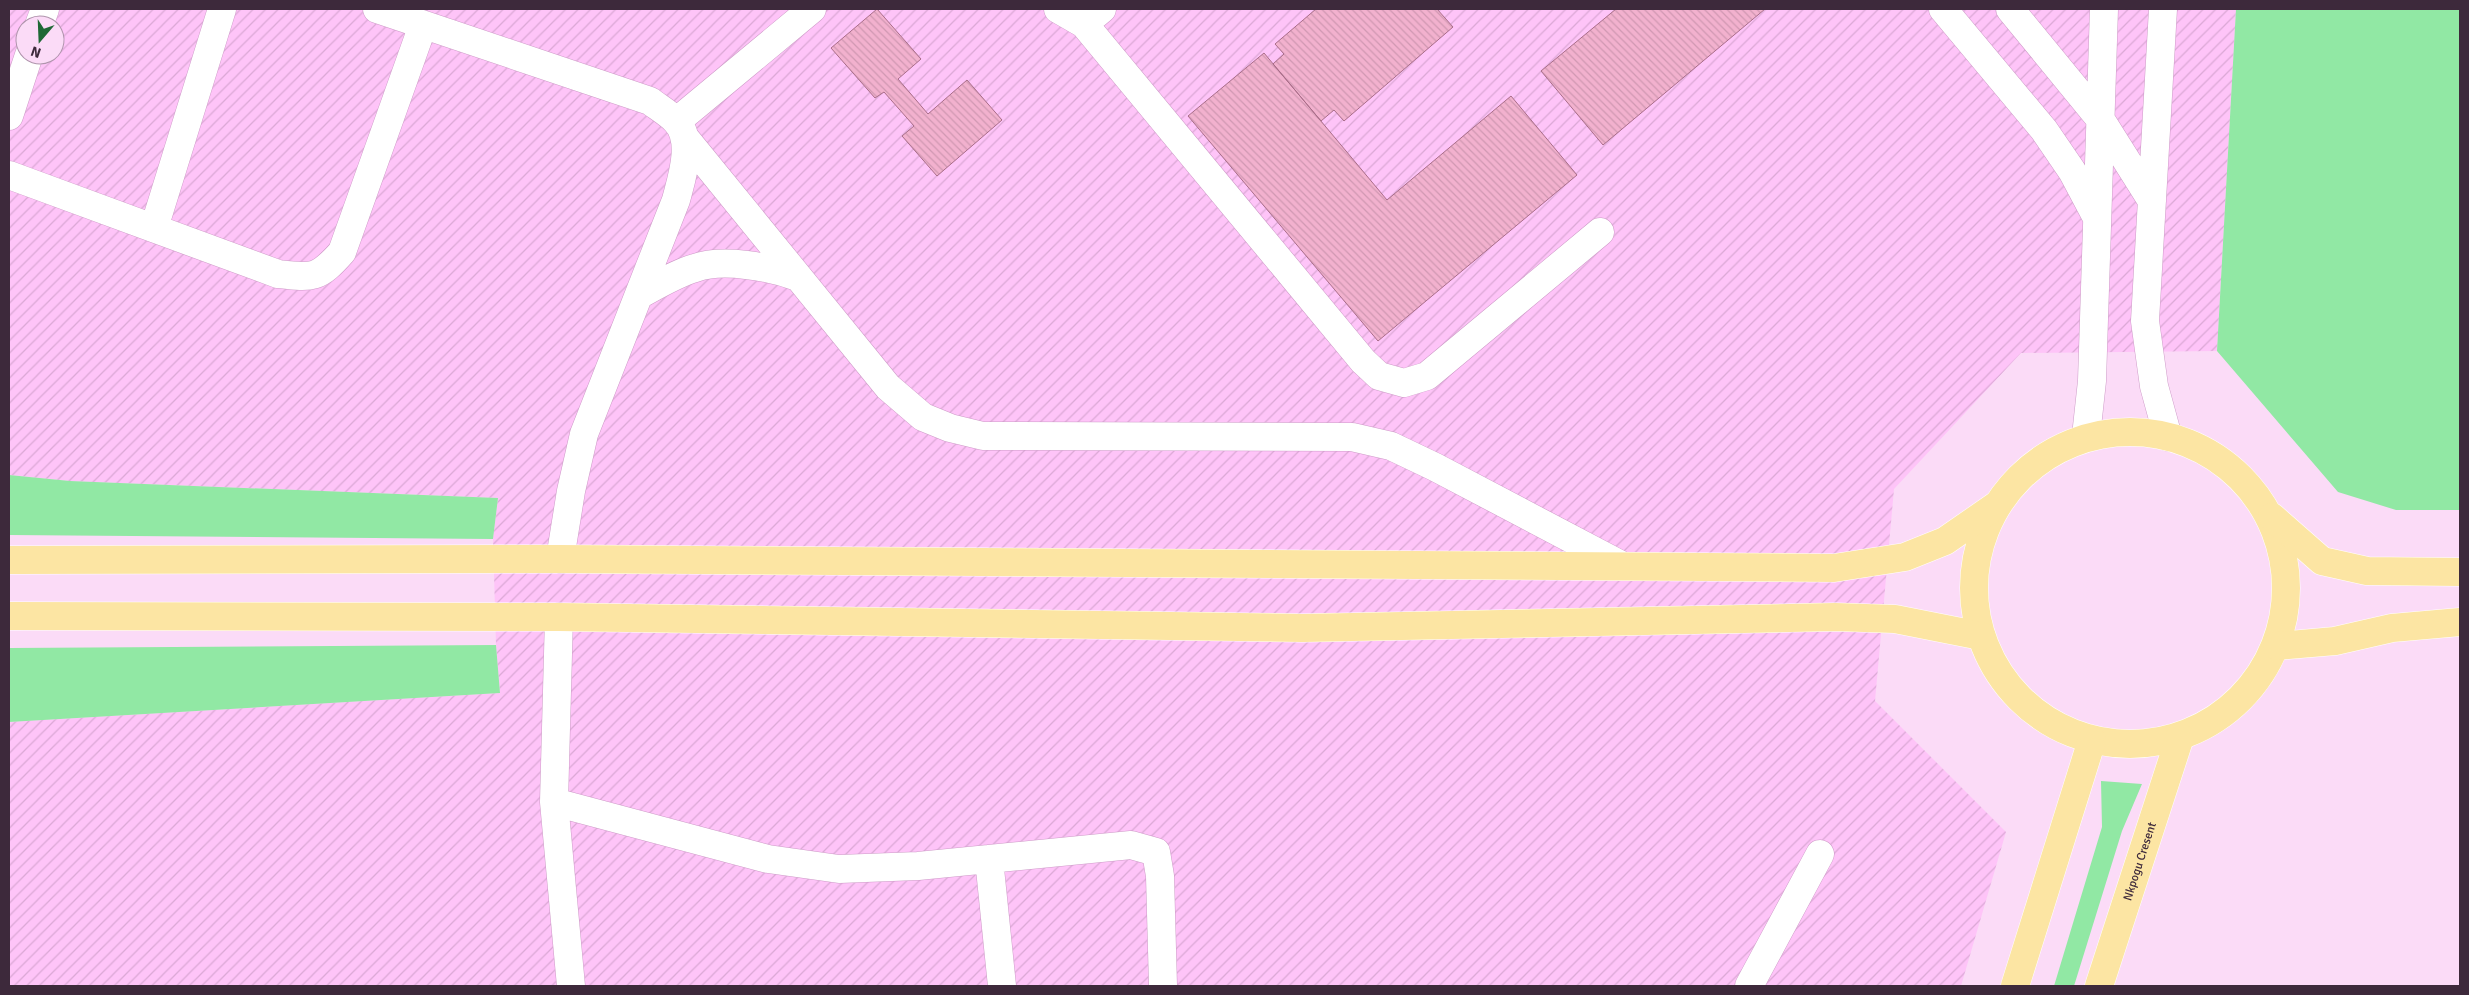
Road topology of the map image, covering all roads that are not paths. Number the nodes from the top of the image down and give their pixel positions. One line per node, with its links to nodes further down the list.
1 (222, 9): 18 (street)
2 (377, 9): 10 (street)
3 (812, 9): 14 (street)
4 (1058, 9): 9 (street)
5 (1943, 9): 17 (street)
6 (2010, 9): 13 (street)
7 (2104, 9): 13 (street)
8 (2163, 9): 16 (street)
9 (1093, 16): 19 (street)
10 (423, 25): 14 (street); 18 (street)
11 (26, 65): 12 (street)
12 (9, 116)
13 (2101, 120): 16 (street); 17 (street)
14 (681, 130): 20 (street); 21 (street)
15 (9, 176): 18 (street)
16 (2152, 201): 23 (street)
17 (2097, 218): 22 (street)
18 (154, 228)
19 (1600, 232)
20 (798, 276): 21 (street); 28 (street)
21 (639, 295): 26 (street)
22 (2086, 436): 23 (main road); 24 (main road)
23 (2168, 438): 25 (main road)
24 (1997, 505): 28 (main road); 33 (main road)
25 (2268, 514): 29 (main road); 34 (main road)
26 (560, 559): 27 (main road); 28 (main road)
27 (9, 560)
28 (1623, 566)
29 (2460, 572)
30 (9, 616): 31 (main road)
31 (559, 617): 33 (main road); 37 (street)
32 (2460, 622): 34 (main road)
33 (1981, 636): 36 (main road)
34 (2276, 646): 35 (main road)
35 (2180, 737): 36 (main road); 45 (main road, Nkpogu Cresent)
36 (2092, 740): 44 (main road)
37 (554, 802): 39 (street); 40 (street)
38 (1820, 854): 43 (street)
39 (989, 859): 41 (street); 42 (street)
40 (571, 986)
41 (1002, 986)
42 (1163, 986)
43 (1748, 986)
44 (2015, 986)
45 (2099, 986)

